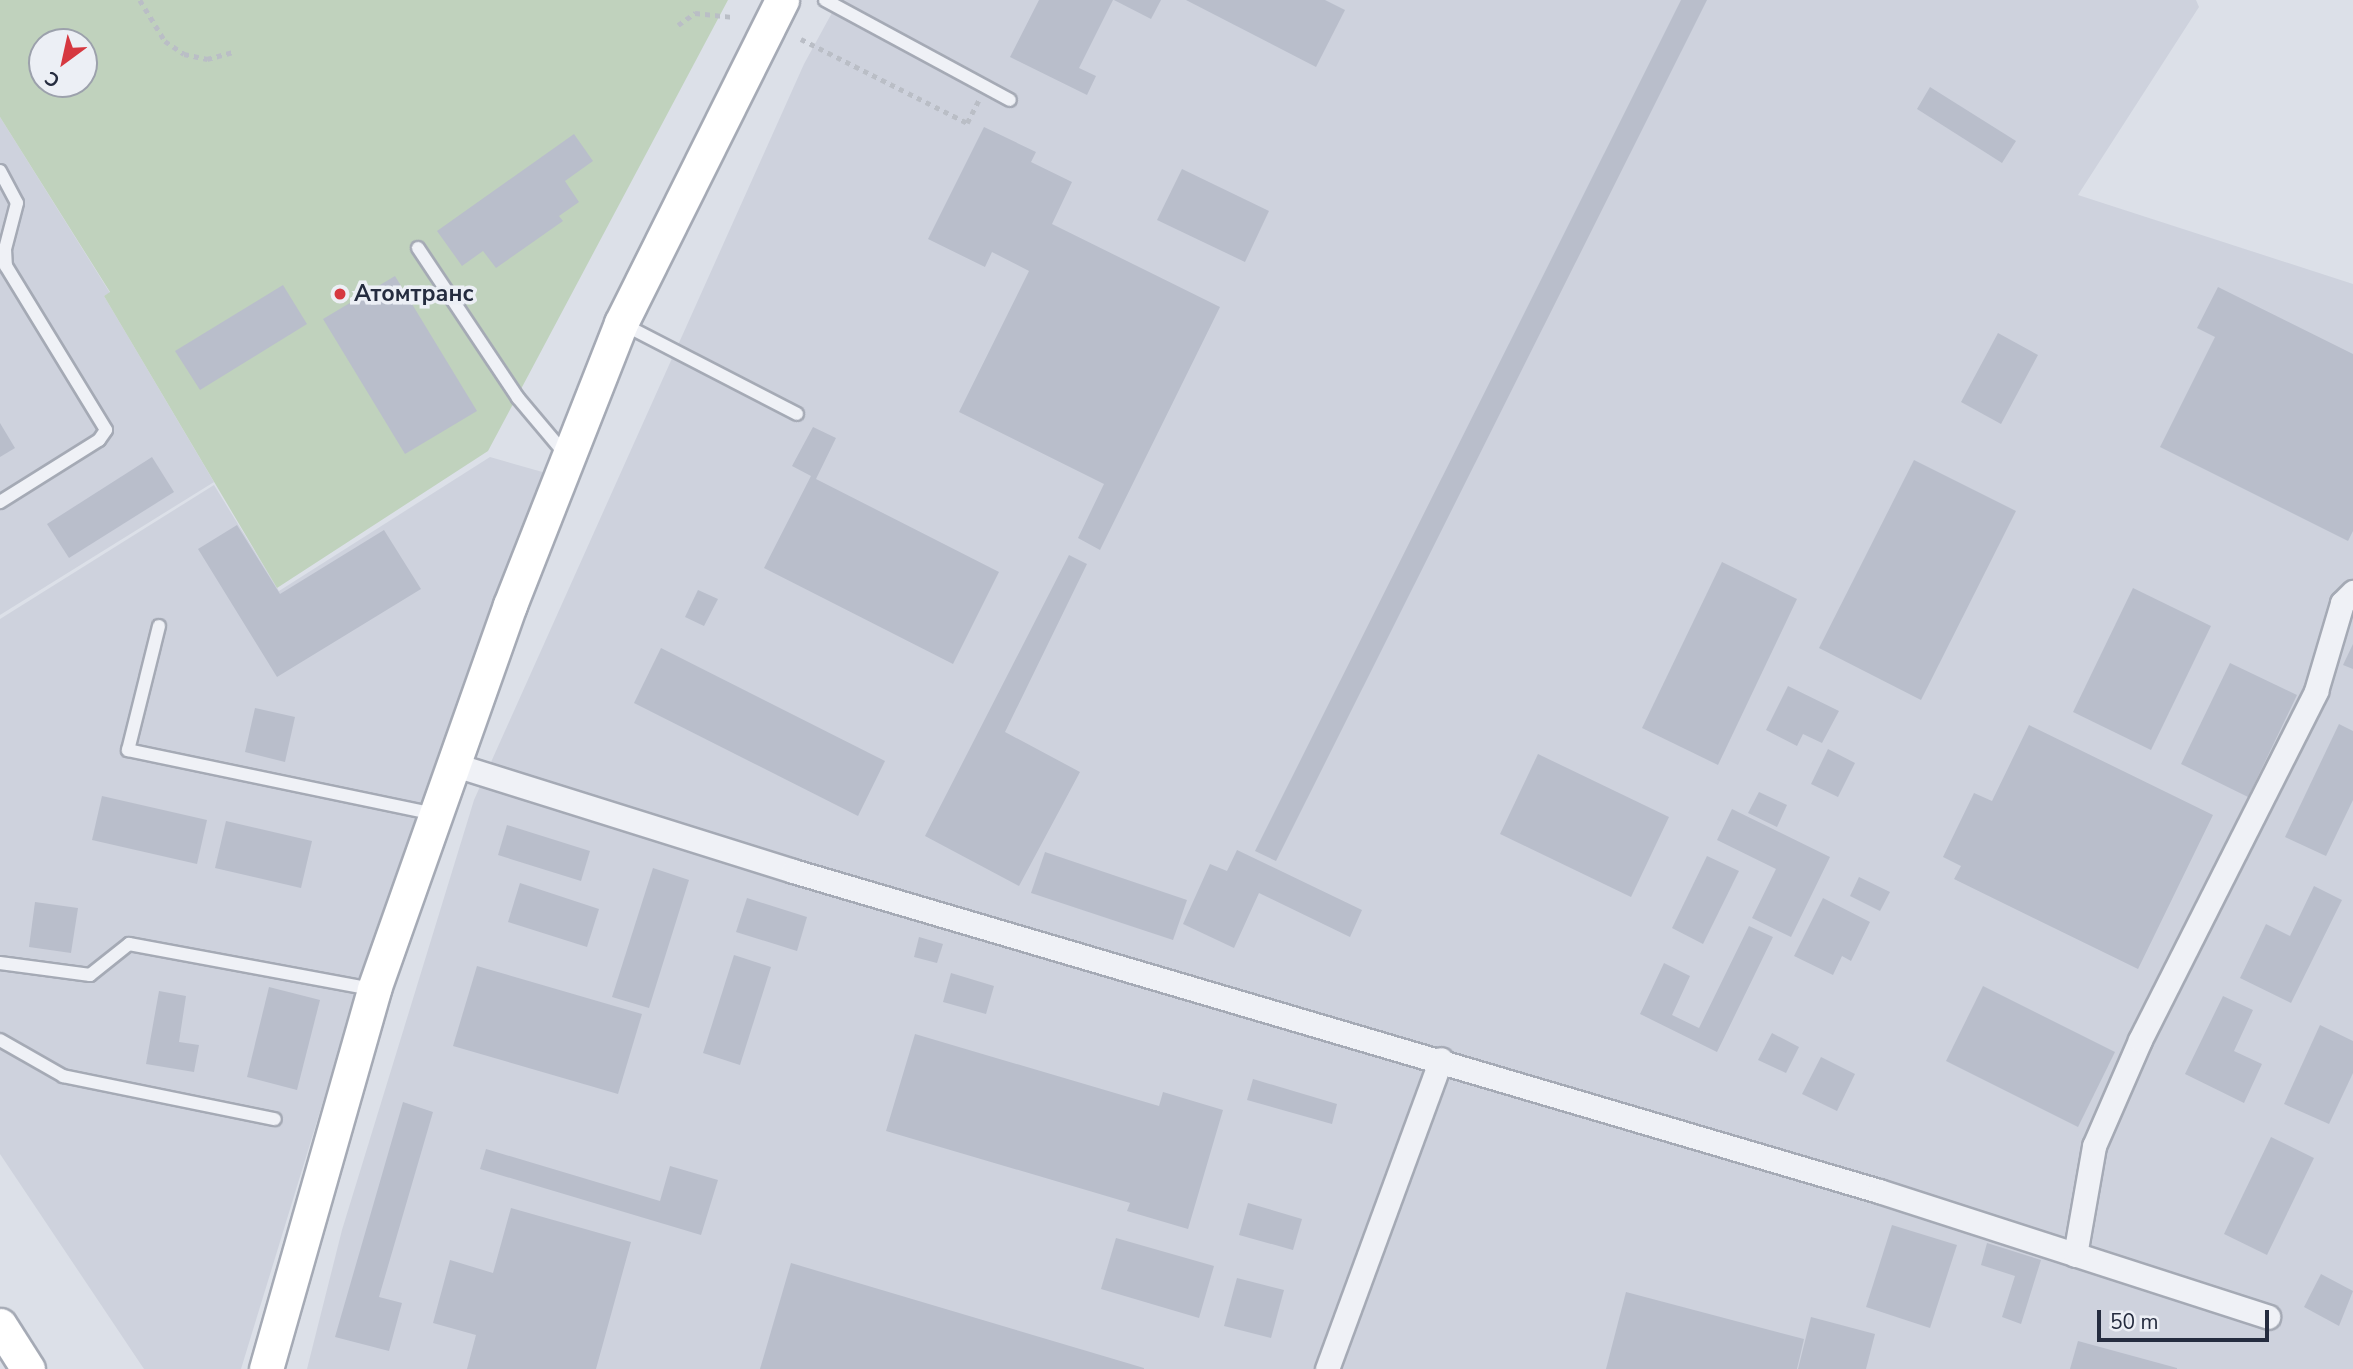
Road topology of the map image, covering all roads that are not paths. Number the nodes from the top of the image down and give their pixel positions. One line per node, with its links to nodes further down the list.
1 (782, 0): 6 (street)
2 (825, 0): 3 (lane)
3 (1010, 100)
4 (0, 171): 9 (lane)
5 (418, 248): 8 (lane)
6 (621, 323): 7 (lane); 8 (street)
7 (797, 414)
8 (567, 457): 12 (street)
9 (0, 502)
10 (2353, 592): 19 (street)
11 (159, 626): 13 (lane)
12 (452, 764): 13 (street); 17 (street)
13 (435, 814): 15 (street)
14 (0, 963): 15 (lane)
15 (374, 989): 23 (street)
16 (0, 1040): 18 (lane)
17 (1441, 1059): 19 (street); 24 (street)
18 (275, 1119)
19 (2075, 1255): 20 (street)
20 (2268, 1317)
21 (0, 1325): 22 (street)
22 (28, 1369)
23 (266, 1369)
24 (1327, 1369)

